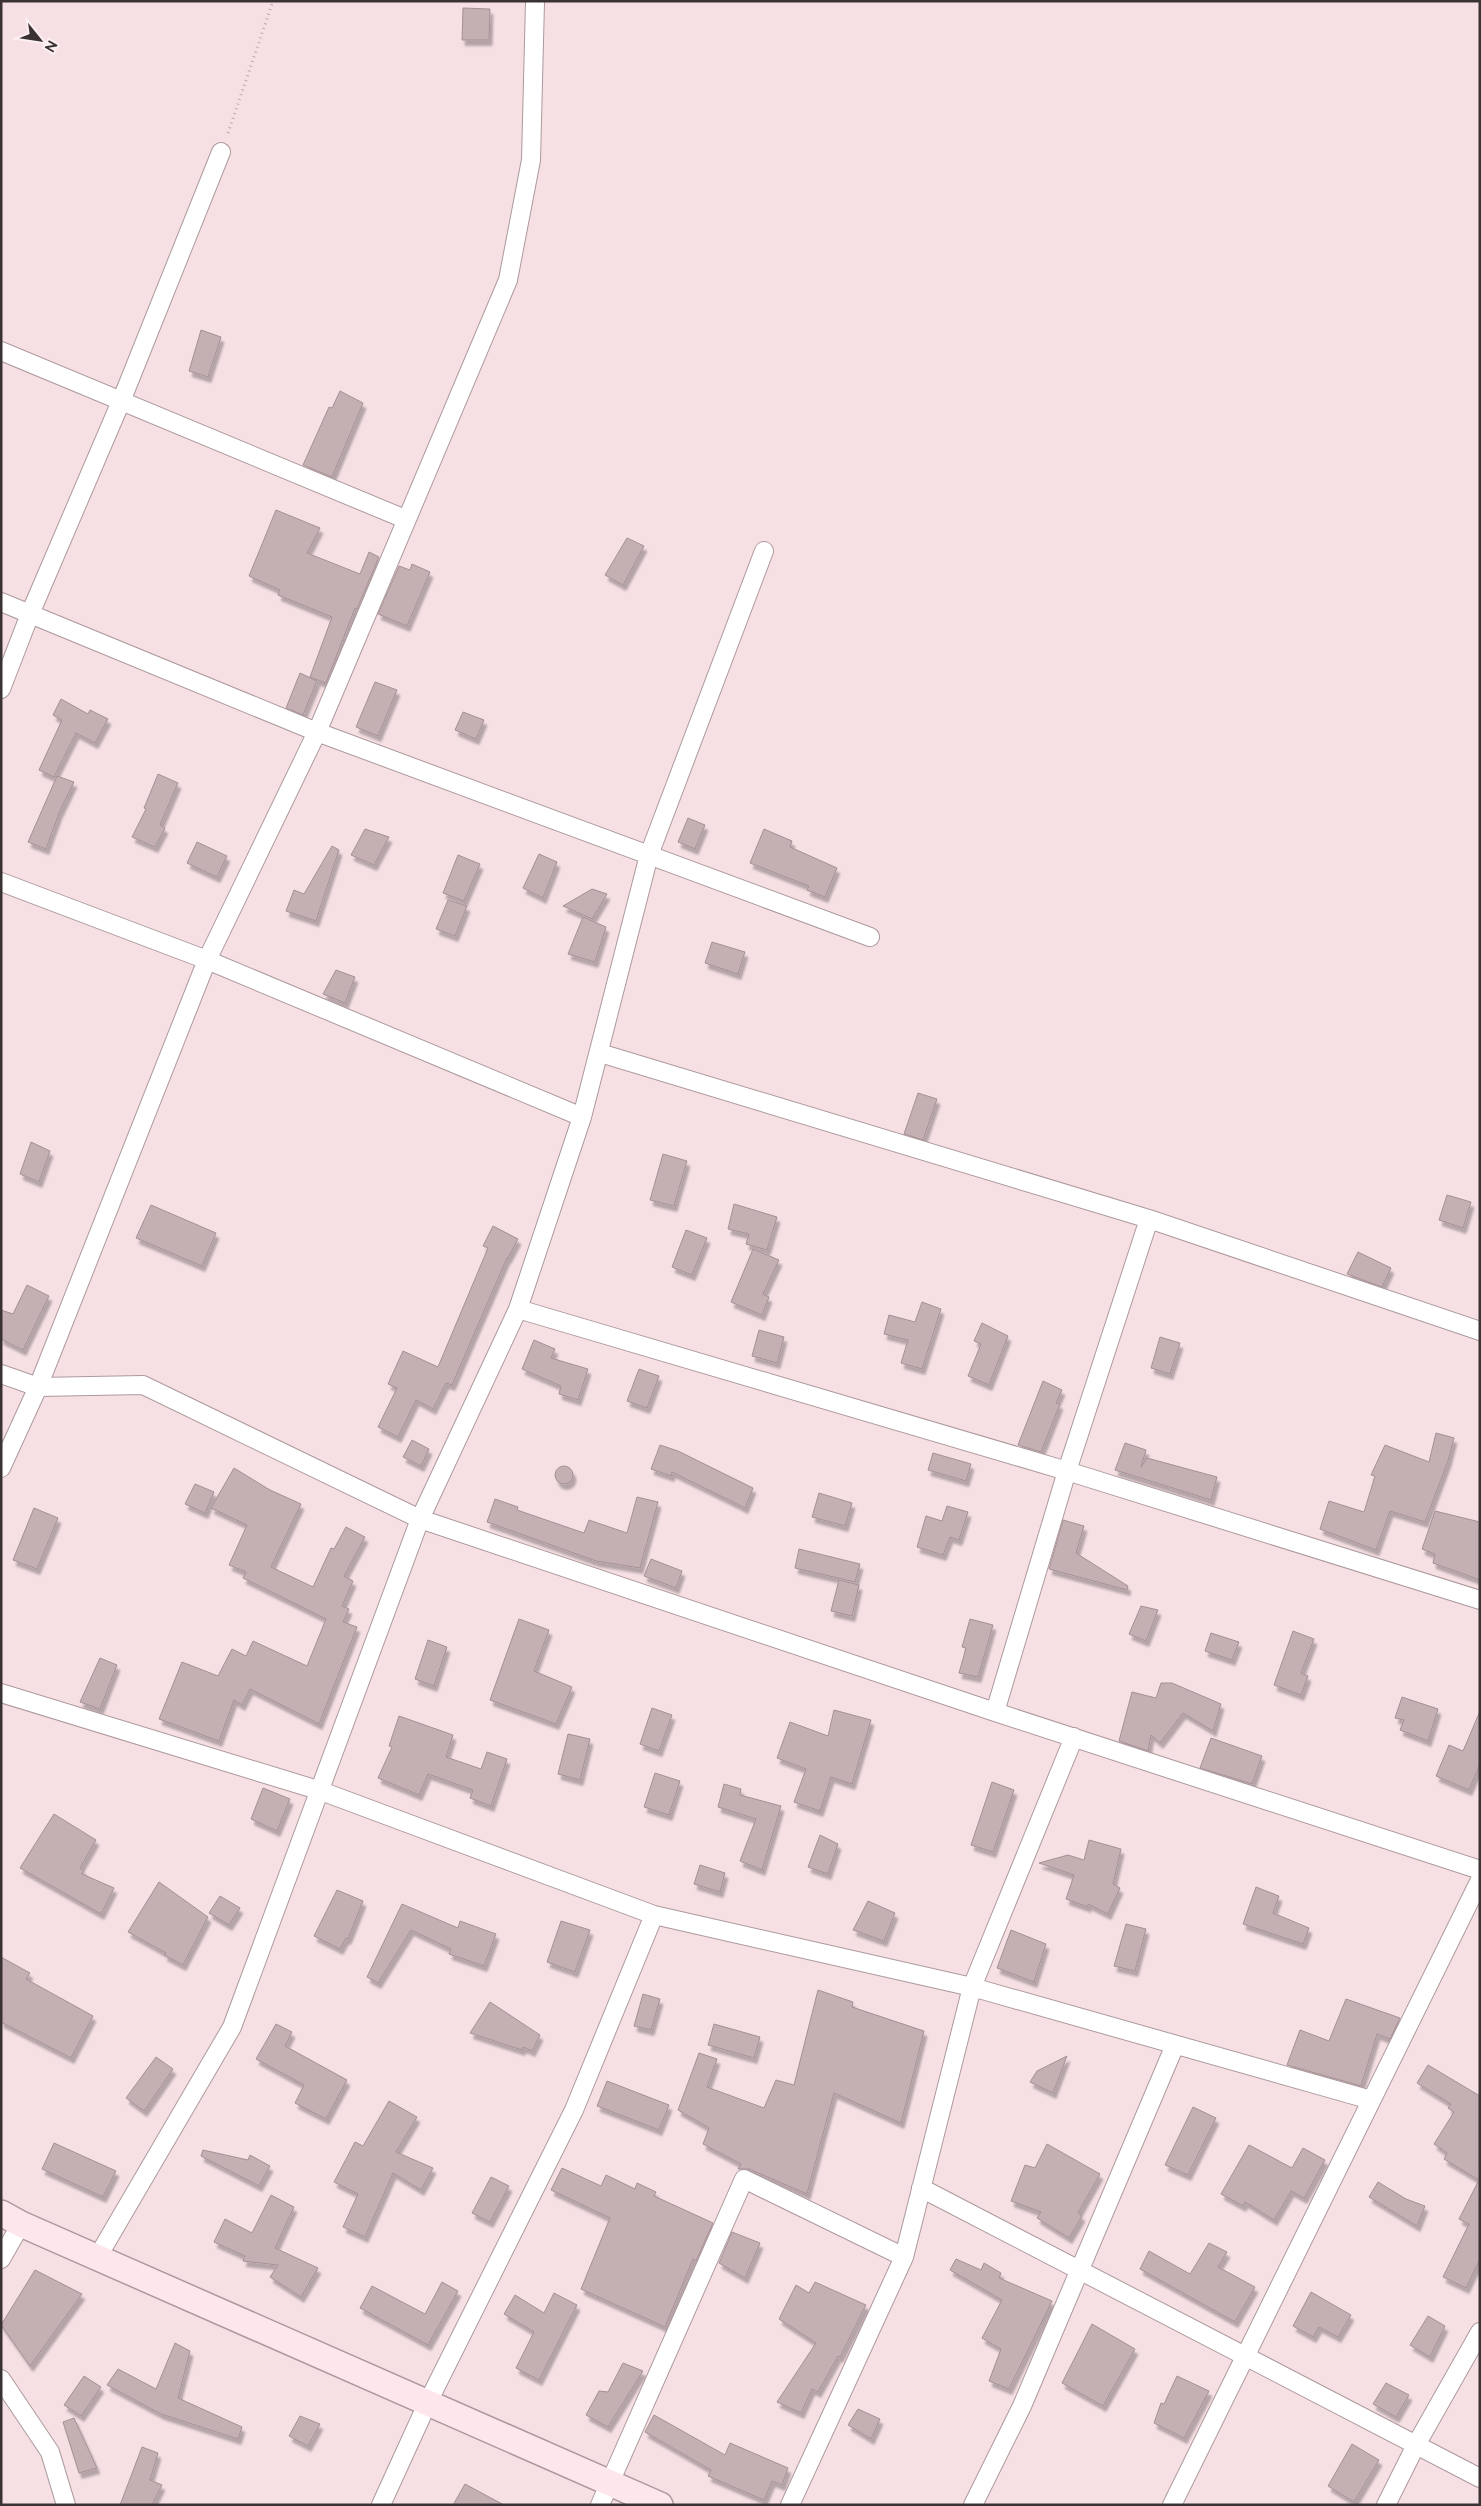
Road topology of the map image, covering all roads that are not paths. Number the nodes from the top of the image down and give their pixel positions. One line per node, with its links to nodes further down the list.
1 (535, 2): 5 (street)
2 (221, 152): 4 (street)
3 (1, 351): 4 (street)
4 (122, 399): 5 (street); 8 (street)
5 (405, 519): 10 (street)
6 (764, 551): 11 (street)
7 (1, 602): 8 (street)
8 (30, 614): 9 (street); 10 (street)
9 (1, 689)
10 (317, 732): 11 (street); 14 (street)
11 (649, 855): 13 (street); 15 (street)
12 (1, 882): 14 (street)
13 (870, 937)
14 (207, 960): 16 (street); 21 (street)
15 (600, 1053): 16 (street); 17 (street)
16 (582, 1118): 18 (street)
17 (1149, 1219): 19 (street); 23 (street)
18 (518, 1309): 23 (street); 24 (street)
19 (1480, 1331)
20 (1, 1374): 21 (street)
21 (38, 1387): 22 (street); 24 (street)
22 (1, 1468)
23 (1067, 1471): 25 (street); 27 (street)
24 (420, 1519): 27 (street); 29 (street)
25 (1480, 1600)
26 (1, 1693): 29 (street)
27 (996, 1712): 28 (street)
28 (1074, 1737): 30 (street); 33 (street)
29 (321, 1791): 32 (street); 39 (street)
30 (1480, 1870)
31 (1480, 1880): 35 (street)
32 (654, 1915): 33 (street); 45 (street)
33 (972, 1987): 34 (street); 36 (street)
34 (1175, 2045): 35 (street); 41 (street)
35 (1371, 2100): 43 (street)
36 (921, 2188): 38 (street); 41 (street)
37 (8, 2223): 39 (main road); 40 (street)
38 (904, 2257): 48 (street); 52 (street)
39 (97, 2258): 45 (main road)
40 (1, 2259)
41 (1080, 2270): 43 (street); 53 (street)
42 (1480, 2332): 46 (street)
43 (1246, 2356): 46 (street); 54 (street)
44 (1, 2379): 49 (street)
45 (428, 2402): 48 (main road); 50 (street)
46 (1416, 2445): 47 (street); 55 (street)
47 (1480, 2478)
48 (605, 2495): 51 (main road)
49 (66, 2505)
50 (381, 2505)
51 (660, 2505)
52 (790, 2505)
53 (973, 2505)
54 (1172, 2505)
55 (1386, 2505)

